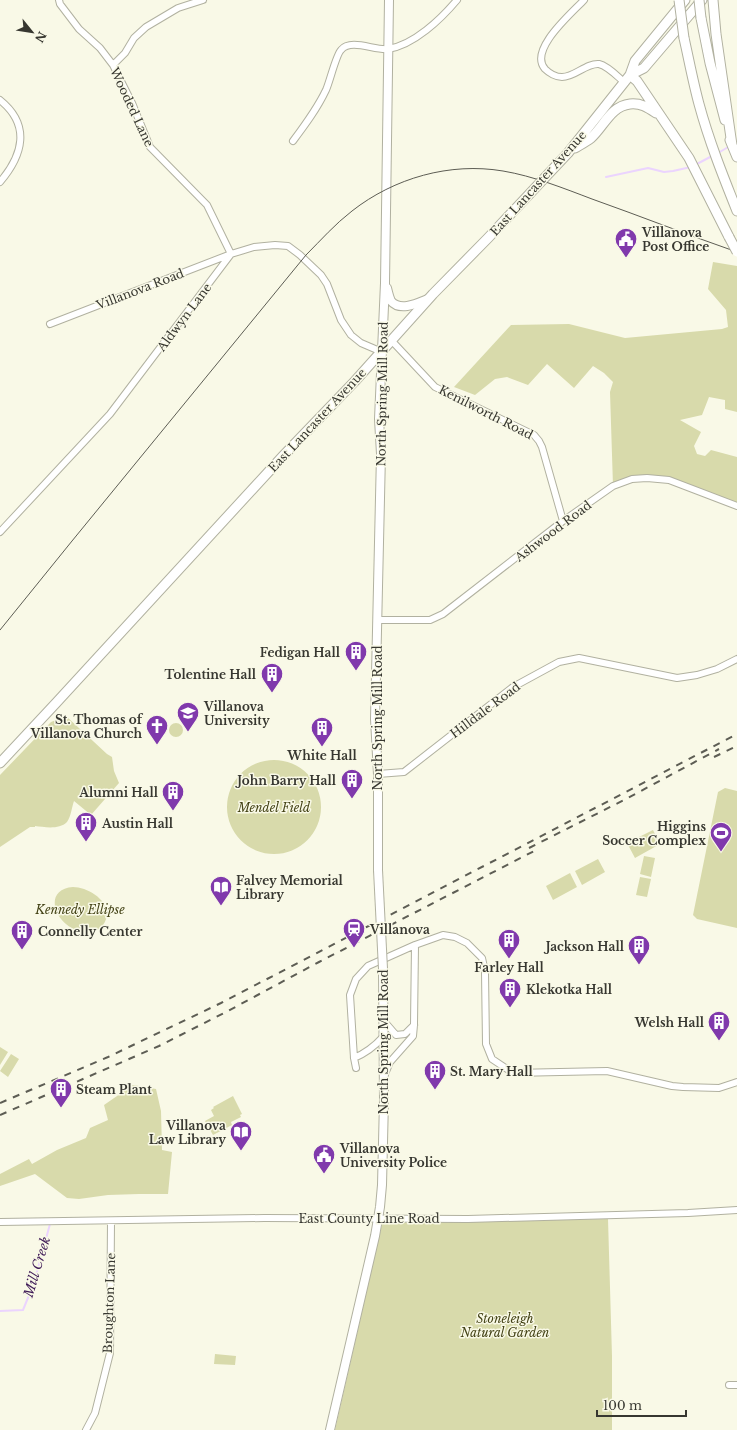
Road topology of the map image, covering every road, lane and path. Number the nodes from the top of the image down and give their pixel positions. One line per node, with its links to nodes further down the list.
1 (59, 0): 11 (street, Wooded Lane)
2 (203, 0): 11 (street)
3 (389, 0): 10 (main road, North Spring Mill Road)
4 (457, 0): 10 (street)
5 (584, 0): 13 (street)
6 (679, 0): 21 (highway, bridge)
7 (685, 0): 12 (highway, East Lancaster Avenue)
8 (700, 0): 12 (highway, East Lancaster Avenue); 16 (highway, bridge)
9 (713, 2): 16 (highway)
10 (388, 49): 17 (street); 24 (main road, North Spring Mill Road)
11 (113, 65): 23 (street, Wooded Lane)
12 (630, 75): 13 (highway, East Lancaster Avenue); 15 (highway)
13 (624, 82): 18 (highway, East Lancaster Avenue)
14 (0, 100): 20 (street)
15 (662, 117): 18 (highway); 22 (highway, bridge)
16 (730, 134): 19 (highway)
17 (293, 142)
18 (568, 152): 25 (highway, East Lancaster Avenue)
19 (737, 157)
20 (0, 182)
21 (737, 211)
22 (737, 252)
23 (231, 254): 26 (street, Villanova Road); 28 (street); 31 (street, Aldwyn Lane)
24 (385, 283): 25 (main road); 28 (main road, North Spring Mill Road)
25 (428, 299): 27 (highway, East Lancaster Avenue)
26 (50, 324)
27 (391, 340): 28 (highway, East Lancaster Avenue); 30 (street, Kenilworth Road)
28 (382, 352): 32 (main road, North Spring Mill Road); 34 (highway, East Lancaster Avenue)
29 (737, 506): 30 (street, Ashwood Road)
30 (563, 521): 32 (street, Ashwood Road)
31 (0, 532)
32 (377, 620): 35 (main road, North Spring Mill Road)
33 (737, 659): 35 (street, Hilldale Road)
34 (0, 762)
35 (378, 774): 37 (main road, North Spring Mill Road, bridge)
36 (415, 946): 38 (street); 40 (street); 43 (street)
37 (383, 1020): 38 (street); 39 (main road, North Spring Mill Road)
38 (414, 1025): 42 (street)
39 (383, 1037): 40 (street); 42 (main road, North Spring Mill Road)
40 (354, 1058): 41 (street)
41 (356, 1068)
42 (384, 1080): 45 (main road, North Spring Mill Road)
43 (737, 1082)
44 (737, 1210): 45 (street, East County Line Road)
45 (379, 1218): 46 (street, East County Line Road); 51 (main road, North Spring Mill Road)
46 (111, 1221): 47 (street, East County Line Road); 50 (street, Broughton Lane)
47 (0, 1222)
48 (729, 1385): 49 (street)
49 (737, 1385)
50 (86, 1430)
51 (330, 1430)

